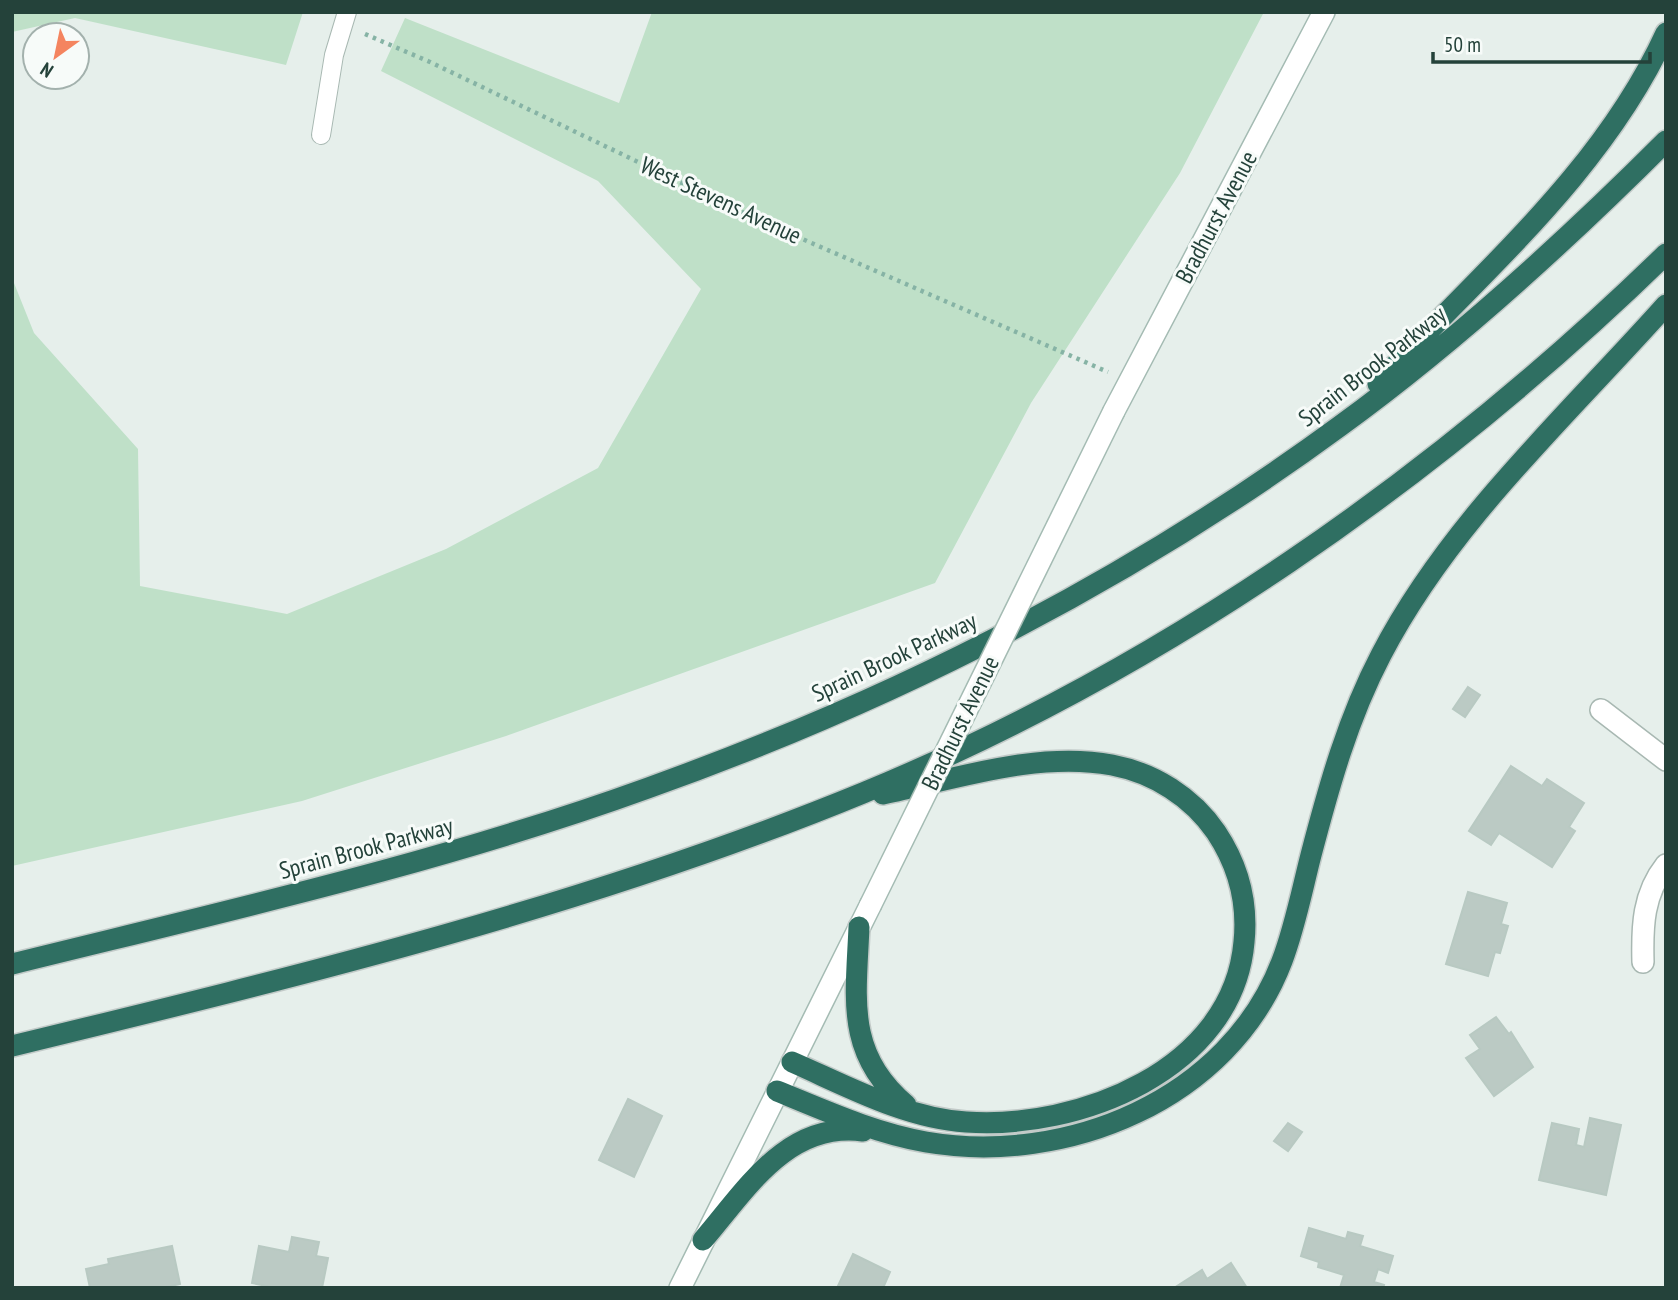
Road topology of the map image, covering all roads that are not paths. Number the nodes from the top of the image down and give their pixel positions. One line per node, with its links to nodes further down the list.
1 (1324, 12): 13 (main road, Bradhurst Avenue, bridge)
2 (345, 18): 4 (lane)
3 (1666, 33): 8 (highway)
4 (321, 135)
5 (1666, 141): 8 (highway, Sprain Brook Parkway)
6 (1666, 254): 11 (highway)
7 (1666, 305): 20 (highway)
8 (1340, 426): 15 (highway, Sprain Brook Parkway)
9 (1601, 710): 10 (main road)
10 (1666, 760)
11 (840, 802): 16 (highway); 19 (highway)
12 (1666, 865): 14 (main road)
13 (859, 927): 17 (main road, Bradhurst Avenue); 19 (highway)
14 (1643, 962)
15 (12, 964)
16 (12, 1046)
17 (792, 1062): 18 (main road, Bradhurst Avenue); 19 (highway)
18 (777, 1091): 20 (highway); 21 (main road, Bradhurst Avenue)
19 (934, 1116)
20 (896, 1136): 21 (highway)
21 (703, 1240): 22 (main road, Bradhurst Avenue)
22 (680, 1288)

